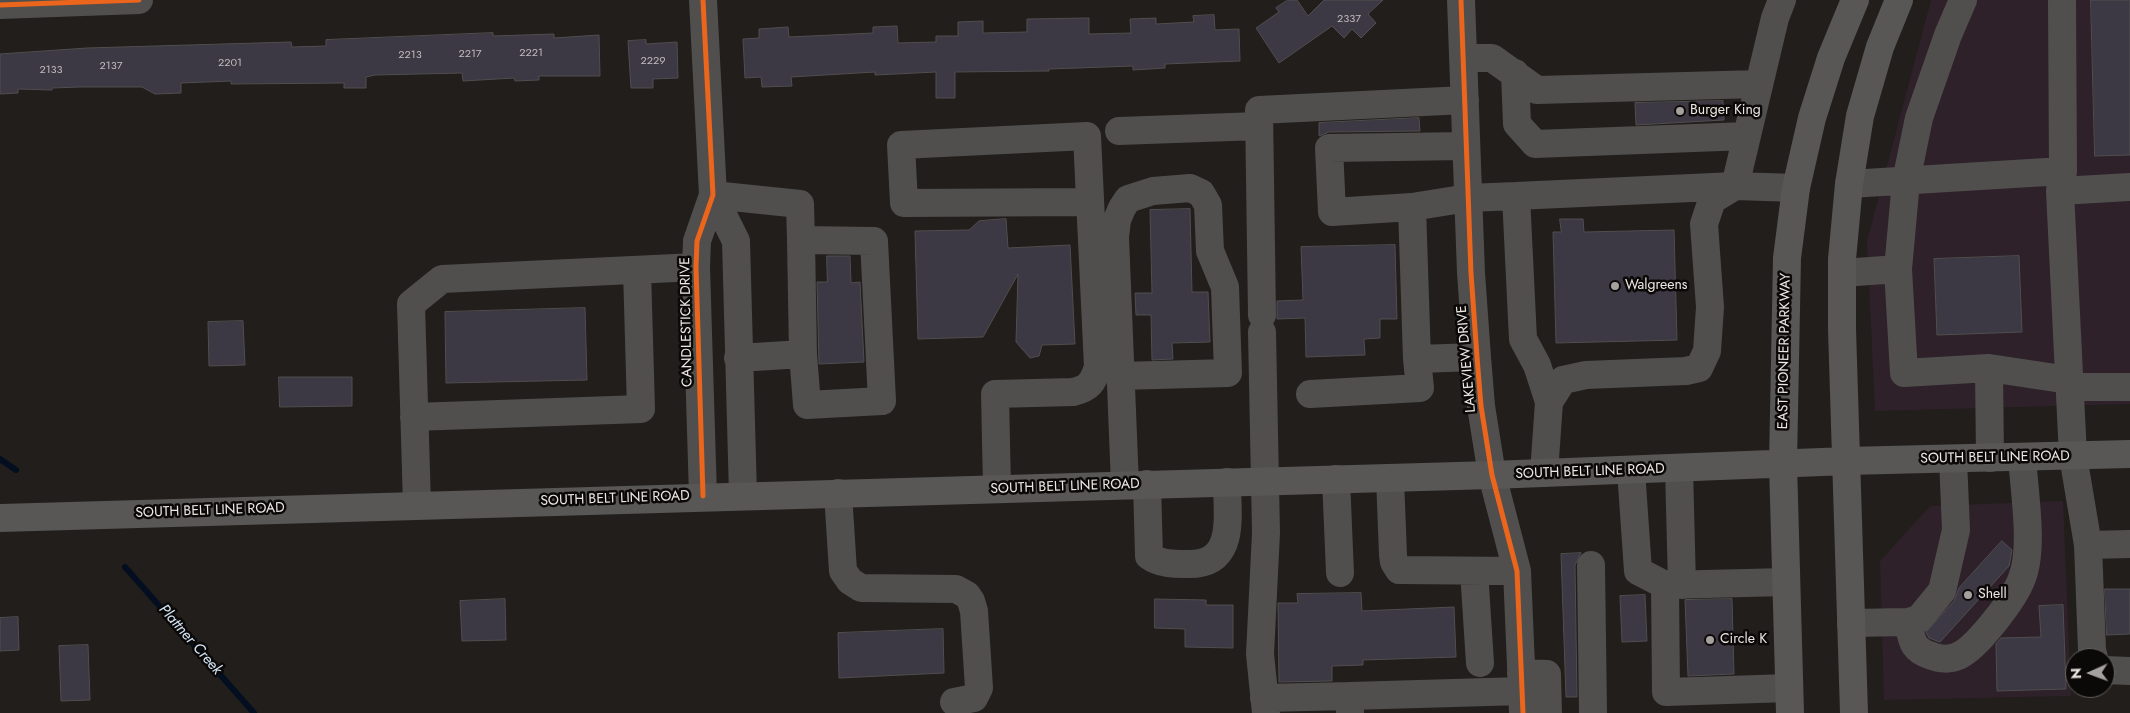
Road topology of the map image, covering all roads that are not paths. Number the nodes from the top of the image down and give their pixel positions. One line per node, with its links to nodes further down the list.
1 (139, 0): 9 (street)
2 (703, 0): 24 (street, CANDLESTICK DRIVE)
3 (1461, 0): 10 (street, LAKEVIEW DRIVE)
4 (1782, 0): 12 (street)
5 (1855, 0): 23 (main road, EAST PIONEER PARKWAY)
6 (1899, 0): 20 (main road)
7 (1963, 0): 18 (street)
8 (2062, 0): 19 (street)
9 (0, 5)
10 (1463, 58): 11 (street); 13 (street, LAKEVIEW DRIVE)
11 (1515, 73): 12 (street); 16 (street)
12 (1759, 84): 16 (street)
13 (1465, 100): 14 (street); 17 (street, LAKEVIEW DRIVE)
14 (1259, 126): 15 (street); 58 (street)
15 (1119, 131)
16 (1747, 136): 21 (street)
17 (1466, 146): 26 (street, LAKEVIEW DRIVE); 28 (street)
18 (1906, 181): 19 (street); 20 (street); 31 (street)
19 (2061, 181): 22 (street); 40 (street)
20 (1849, 184): 33 (main road)
21 (1736, 186): 23 (street); 25 (street); 43 (street)
22 (2130, 187)
23 (1796, 188): 51 (main road, EAST PIONEER PARKWAY)
24 (713, 194): 29 (street); 30 (street, CANDLESTICK DRIVE); 36 (street, CANDLESTICK DRIVE)
25 (1516, 196): 26 (street); 43 (street)
26 (1468, 198): 28 (street); 35 (street, LAKEVIEW DRIVE)
27 (1090, 202): 27 (street); 61 (street)
28 (1412, 207): 37 (street)
29 (801, 240): 34 (street); 34 (street)
30 (696, 267): 32 (street); 64 (street, CANDLESTICK DRIVE)
31 (1898, 269): 33 (street); 38 (street)
32 (637, 270): 44 (street); 44 (street)
33 (1842, 273): 50 (main road)
34 (803, 354): 36 (street)
35 (1477, 357): 37 (street); 55 (street, LAKEVIEW DRIVE)
36 (738, 358): 63 (street, CANDLESTICK DRIVE)
37 (1417, 359): 42 (street)
38 (1989, 368): 40 (street); 48 (street)
39 (1121, 376): 39 (street); 60 (street)
40 (2070, 384): 41 (street); 46 (street)
41 (2130, 386)
42 (1310, 394)
43 (1549, 402): 54 (street)
44 (414, 417): 65 (street)
45 (2130, 454): 46 (main road, SOUTH BELT LINE ROAD)
46 (2074, 456): 47 (main road, SOUTH BELT LINE ROAD); 68 (street)
47 (2022, 457): 48 (main road, SOUTH BELT LINE ROAD); 75 (street)
48 (1990, 458): 49 (main road, SOUTH BELT LINE ROAD)
49 (1953, 459): 50 (main road, SOUTH BELT LINE ROAD); 75 (street)
50 (1847, 461): 51 (main road, SOUTH BELT LINE ROAD); 76 (main road)
51 (1783, 464): 52 (main road, SOUTH BELT LINE ROAD); 73 (main road, EAST PIONEER PARKWAY)
52 (1679, 468): 53 (main road, SOUTH BELT LINE ROAD); 74 (street)
53 (1631, 470): 54 (main road, SOUTH BELT LINE ROAD); 74 (street)
54 (1544, 473): 55 (main road, SOUTH BELT LINE ROAD)
55 (1492, 475): 56 (main road, SOUTH BELT LINE ROAD); 71 (street, LAKEVIEW DRIVE)
56 (1390, 478): 57 (main road, SOUTH BELT LINE ROAD); 70 (street)
57 (1336, 479): 58 (main road, SOUTH BELT LINE ROAD); 72 (street)
58 (1264, 481): 59 (main road, SOUTH BELT LINE ROAD); 85 (street)
59 (1226, 482): 60 (main road, SOUTH BELT LINE ROAD); 60 (street)
60 (1136, 485): 61 (main road, SOUTH BELT LINE ROAD)
61 (997, 488): 62 (main road, SOUTH BELT LINE ROAD)
62 (838, 493): 63 (main road, SOUTH BELT LINE ROAD); 83 (street)
63 (743, 495): 64 (main road, SOUTH BELT LINE ROAD)
64 (703, 496): 65 (main road, SOUTH BELT LINE ROAD)
65 (417, 505): 66 (main road, SOUTH BELT LINE ROAD)
66 (0, 518)
67 (2130, 544): 68 (street)
68 (2088, 545): 77 (street)
69 (1592, 566): 87 (street)
70 (1474, 571): 71 (street); 78 (street)
71 (1517, 571): 81 (street, LAKEVIEW DRIVE)
72 (1340, 573)
73 (1786, 582): 74 (street); 82 (main road, EAST PIONEER PARKWAY)
74 (1674, 585): 82 (street)
75 (1908, 622): 76 (street)
76 (1851, 623): 88 (main road)
77 (2092, 648)
78 (1480, 663)
79 (2115, 670): 80 (street)
80 (2130, 671)
81 (1522, 692): 84 (street); 86 (street)
82 (1789, 700)
83 (954, 702)
84 (1350, 704): 85 (street)
85 (1265, 706)
86 (1548, 713)
87 (1593, 713)
88 (1854, 713)

